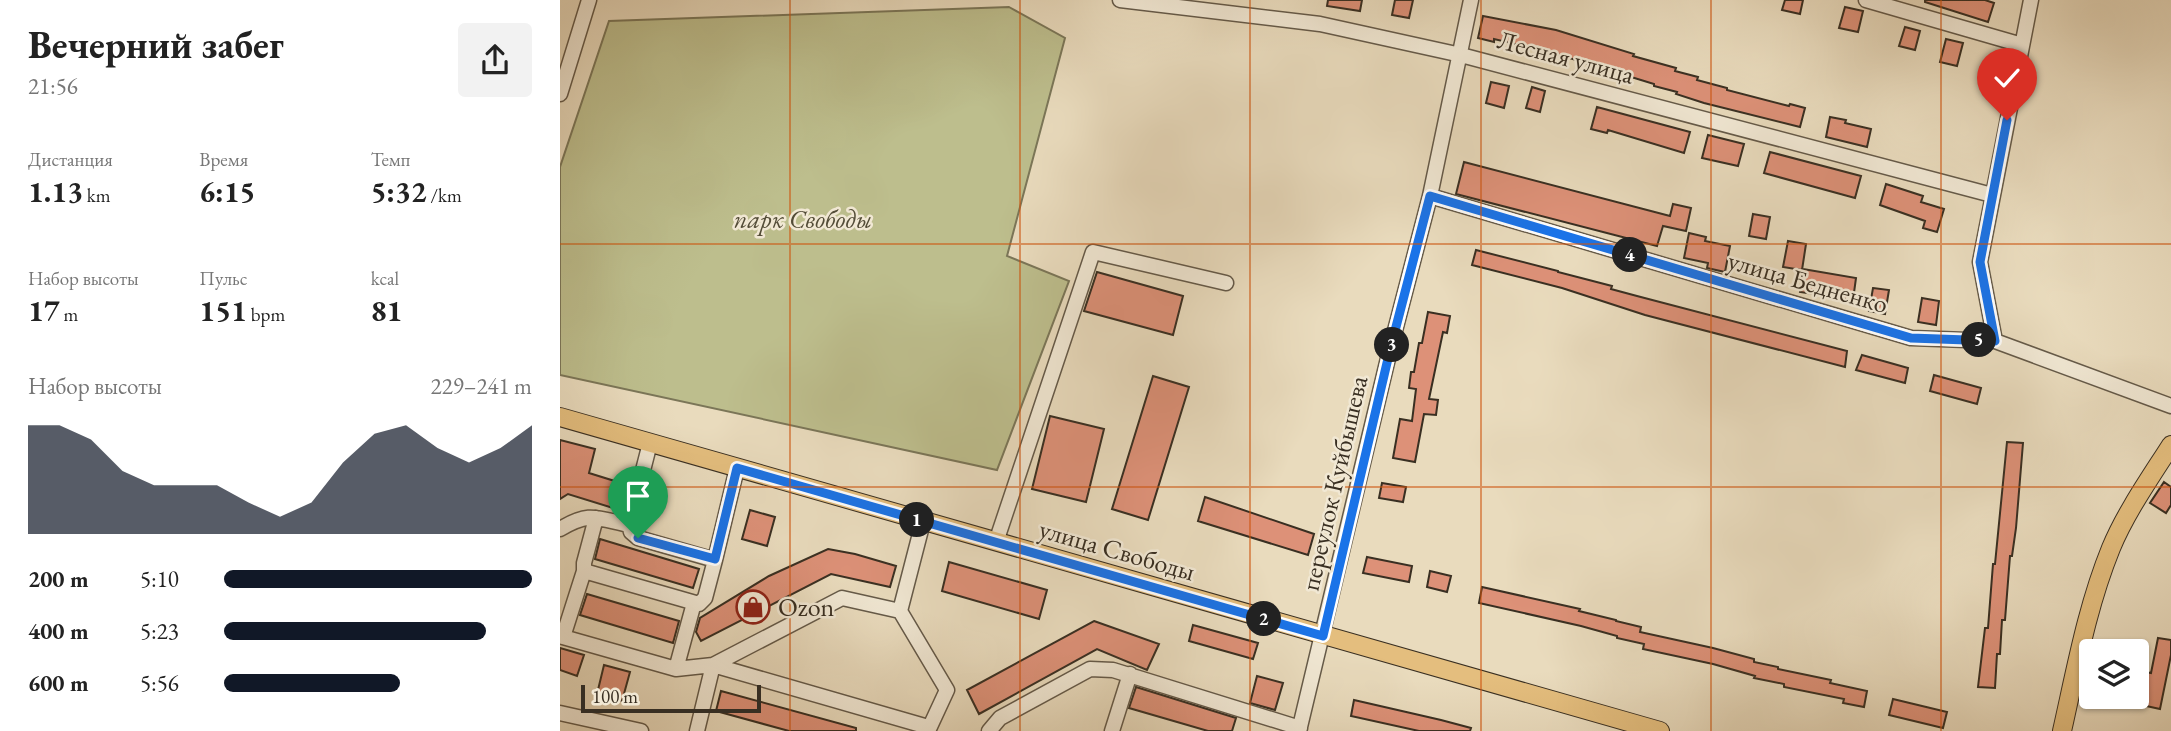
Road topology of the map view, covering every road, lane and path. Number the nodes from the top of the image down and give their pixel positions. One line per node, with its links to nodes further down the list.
1 (589, 0): 8 (street)
2 (1120, 0): 7 (street, Лесная улица)
3 (1471, 0): 7 (street, переулок Куйбышева)
4 (1866, 0): 6 (street)
5 (2031, 0): 6 (street)
6 (2022, 45): 9 (street)
7 (1461, 55): 9 (street, Лесная улица); 10 (street, переулок Куйбышева)
8 (560, 94)
9 (1992, 195): 12 (street)
10 (1430, 196): 12 (street, улица Бедненко); 28 (street, переулок Куйбышева)
11 (1226, 283): 22 (street)
12 (1995, 341): 13 (street, улица Бедненко)
13 (2171, 406)
14 (560, 417): 15 (main road, улица Свободы)
15 (650, 443): 17 (main road, улица Свободы); 20 (street)
16 (2171, 445): 40 (main road)
17 (737, 468): 19 (main road, улица Свободы); 23 (street)
18 (596, 518): 20 (street); 21 (street); 24 (street)
19 (923, 522): 22 (main road, улица Свободы); 26 (street)
20 (629, 525): 23 (street)
21 (560, 529)
22 (996, 542): 28 (main road, улица Свободы)
23 (715, 559): 25 (street)
24 (584, 571): 25 (street); 27 (street)
25 (694, 603): 30 (street)
26 (900, 611): 29 (street); 33 (street)
27 (562, 636): 30 (street)
28 (1323, 636): 34 (street, переулок Куйбышева); 39 (main road, улица Свободы)
29 (713, 665): 30 (street); 33 (street); 37 (street)
30 (676, 669)
31 (1130, 674): 34 (street); 35 (street); 38 (street)
32 (560, 713): 36 (street)
33 (928, 729)
34 (1300, 729)
35 (1118, 730)
36 (641, 731)
37 (697, 731)
38 (989, 731)
39 (1660, 731)
40 (2062, 731)

